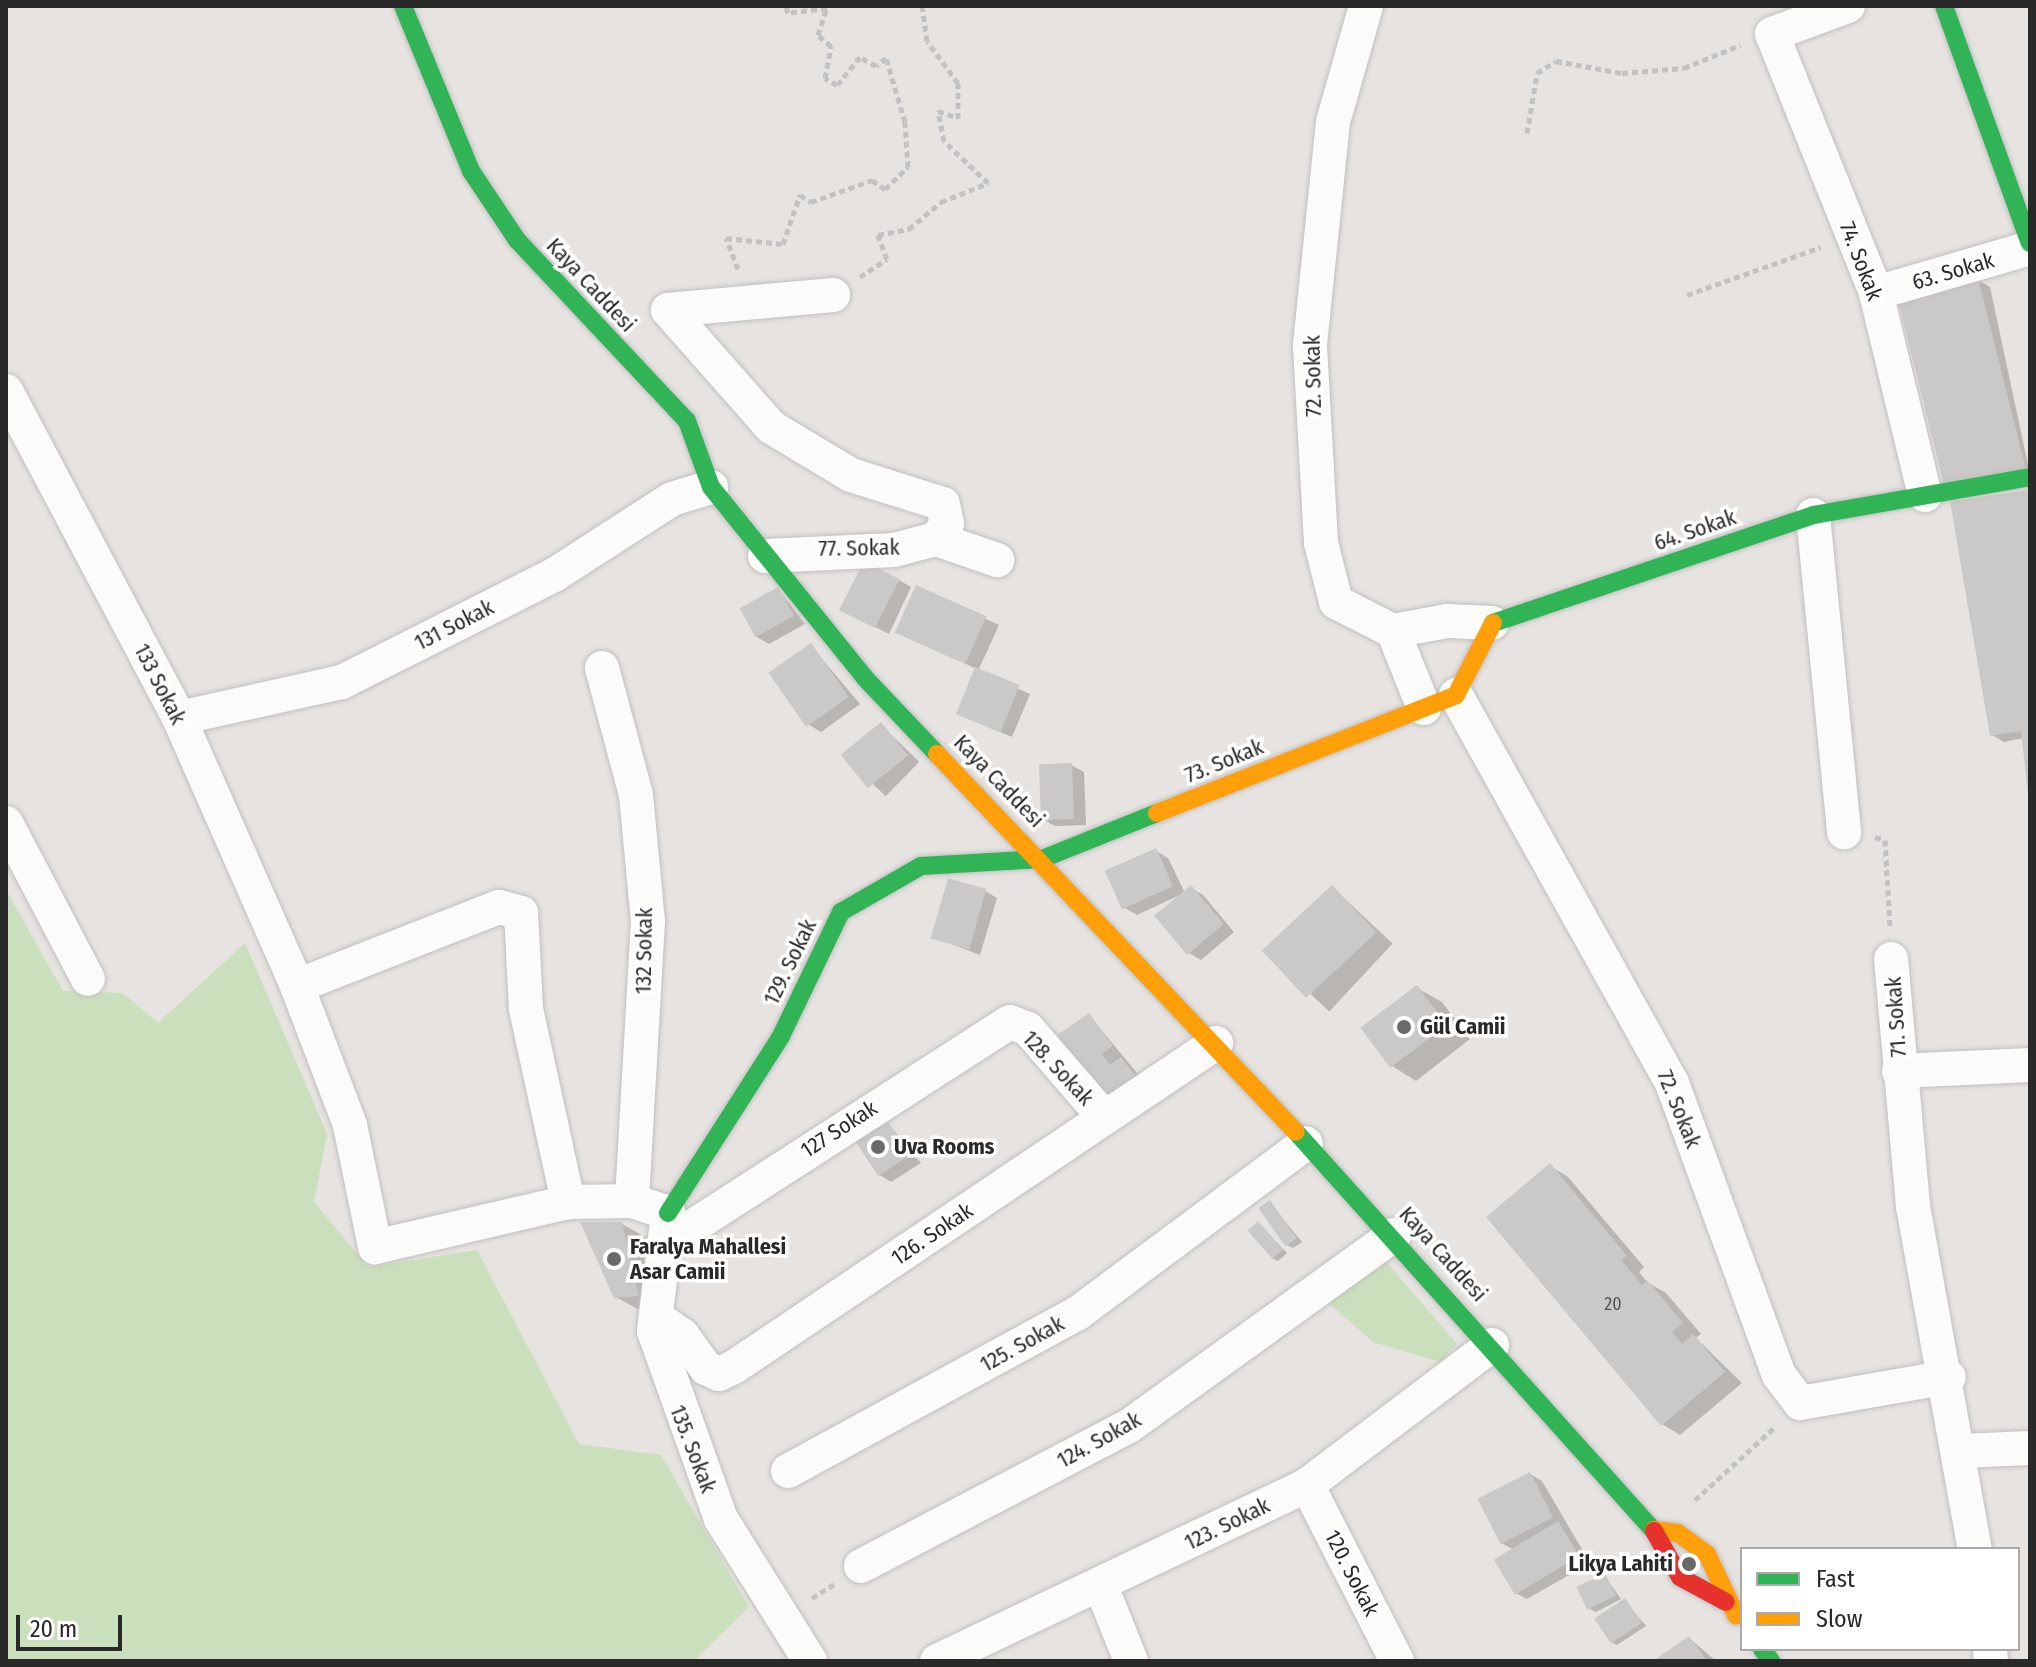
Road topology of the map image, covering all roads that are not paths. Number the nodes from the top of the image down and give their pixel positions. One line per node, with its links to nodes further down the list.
1 (403, 6): 10 (street, Kaya Caddesi)
2 (1366, 6): 17 (street, 72. Sokak)
3 (1848, 6): 6 (street, 74. Sokak)
4 (1944, 6): 5 (street)
5 (2030, 246): 6 (street, 63. Sokak)
6 (1876, 293): 11 (street, 74. Sokak)
7 (833, 295): 13 (street)
8 (6, 391): 21 (street, 133 Sokak)
9 (2030, 477): 11 (street, 64. Sokak)
10 (711, 487): 14 (street, Kaya Caddesi); 21 (street, 131 Sokak)
11 (1925, 495): 12 (street, 64. Sokak)
12 (1813, 515): 16 (street, 64. Sokak); 23 (street)
13 (936, 539): 14 (street, 77. Sokak); 15 (street)
14 (765, 556): 24 (street, Kaya Caddesi)
15 (997, 560)
16 (1492, 623): 17 (street); 19 (street)
17 (1393, 631): 20 (street)
18 (602, 668): 34 (street, 132 Sokak)
19 (1456, 695): 20 (street); 40 (street, 72. Sokak)
20 (1424, 708): 24 (street, 73. Sokak)
21 (179, 718): 27 (street, 133 Sokak)
22 (6, 823): 26 (street)
23 (1844, 832)
24 (1042, 859): 29 (street, Kaya Caddesi); 36 (street, 129. Sokak)
25 (1891, 959): 31 (street, 71. Sokak)
26 (88, 979)
27 (297, 986): 35 (street, 133 Sokak); 35 (street)
28 (1010, 1022): 32 (street, 128. Sokak); 36 (street, 127 Sokak)
29 (1216, 1043): 32 (street, 126. Sokak); 33 (street, Kaya Caddesi)
30 (2030, 1065): 31 (street)
31 (1899, 1071): 40 (street, 71. Sokak)
32 (1104, 1117): 38 (street, 126. Sokak)
33 (1306, 1143): 37 (street, Kaya Caddesi); 43 (street, 125. Sokak)
34 (632, 1201): 35 (street, 133 Sokak); 36 (street)
35 (568, 1202)
36 (669, 1227): 38 (street, 135. Sokak)
37 (1394, 1235): 39 (street, Kaya Caddesi); 47 (street, 124. Sokak)
38 (656, 1317): 51 (street, 135. Sokak)
39 (1492, 1345): 44 (street, 123. Sokak); 45 (street, Kaya Caddesi)
40 (1949, 1377): 42 (street, 71. Sokak)
41 (2030, 1448): 42 (street)
42 (1961, 1451): 46 (street, 71. Sokak)
43 (788, 1471)
44 (1307, 1485): 48 (street, 123. Sokak); 54 (street, 120. Sokak)
45 (1654, 1530): 49 (street, Kaya Caddesi); 49 (street, Kaya Caddesi)
46 (1975, 1547)
47 (861, 1566)
48 (1101, 1586): 52 (street, 123. Sokak); 53 (street)
49 (1726, 1602): 50 (street, Kaya Caddesi)
50 (1740, 1620)
51 (810, 1661)
52 (937, 1661)
53 (1131, 1661)
54 (1397, 1661)

